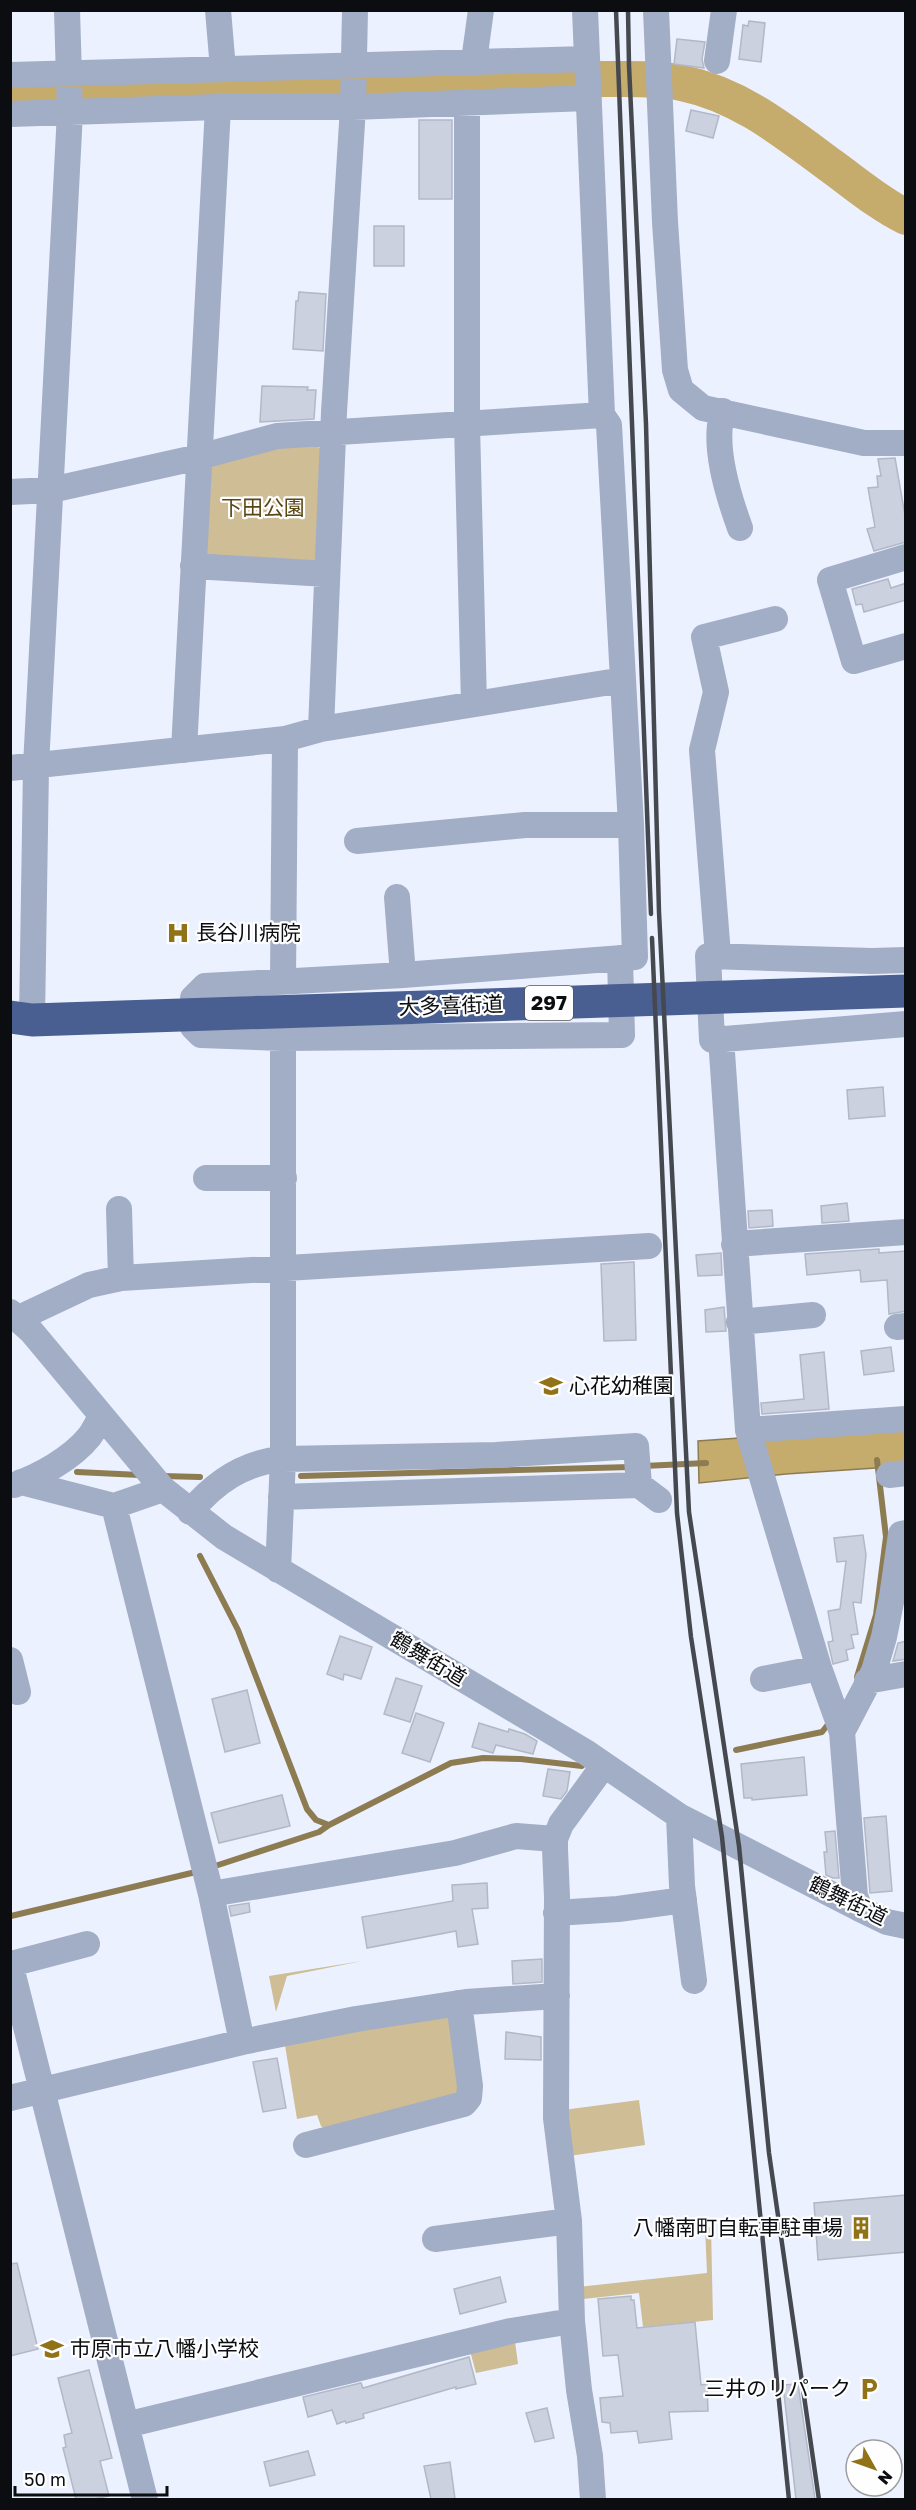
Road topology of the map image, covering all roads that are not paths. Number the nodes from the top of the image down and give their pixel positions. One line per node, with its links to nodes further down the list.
1 (67, 10): 13 (street)
2 (219, 10): 12 (street)
3 (355, 10): 11 (street)
4 (481, 10): 9 (street)
5 (585, 10): 8 (street)
6 (656, 10): 21 (street)
7 (724, 10): 10 (street)
8 (586, 59): 9 (street); 15 (street)
9 (474, 61): 11 (street)
10 (717, 61)
11 (354, 64): 12 (street); 18 (street)
12 (223, 69): 13 (street)
13 (70, 74): 14 (street); 19 (street)
14 (10, 75)
15 (588, 98): 16 (street); 22 (street)
16 (468, 102): 18 (street); 23 (street)
17 (218, 107): 18 (street); 19 (street); 26 (street)
18 (353, 107): 24 (street)
19 (70, 112): 20 (street); 27 (street)
20 (10, 114)
21 (723, 411): 25 (street); 29 (street)
22 (602, 415): 23 (street); 35 (street)
23 (466, 425): 24 (street); 36 (street)
24 (333, 433): 26 (street); 32 (street)
25 (906, 443)
26 (199, 457): 27 (street); 31 (street)
27 (51, 490): 28 (street); 40 (street)
28 (10, 492)
29 (740, 528)
30 (906, 557): 34 (street)
31 (193, 566): 32 (street); 39 (street)
32 (327, 574): 37 (street)
33 (776, 619): 45 (street)
34 (906, 646)
35 (623, 680): 36 (street); 42 (street)
36 (474, 704): 37 (street)
37 (321, 729): 38 (street)
38 (285, 739): 39 (street); 49 (street)
39 (183, 750): 40 (street)
40 (36, 766): 41 (street); 52 (street)
41 (10, 768)
42 (631, 825): 43 (street); 46 (street)
43 (357, 841)
44 (397, 897): 48 (street)
45 (718, 955): 47 (street); 55 (street)
46 (620, 958): 48 (street); 54 (street)
47 (906, 960)
48 (403, 975): 49 (street)
49 (283, 981): 51 (street)
50 (906, 991): 51 (highway, 大多喜街道 / 297)
51 (192, 1015): 52 (highway, 大多喜街道 / 297); 54 (street)
52 (18, 1021)
53 (906, 1024): 55 (street)
54 (283, 1038): 57 (street)
55 (721, 1038): 60 (street)
56 (206, 1178): 57 (street)
57 (284, 1178): 62 (street)
58 (119, 1209): 63 (street)
59 (906, 1233): 60 (street)
60 (734, 1244): 66 (street)
61 (650, 1246): 62 (street)
62 (284, 1267): 63 (street); 71 (street)
63 (121, 1278): 64 (street)
64 (15, 1315): 67 (street, 鶴舞街道)
65 (813, 1315): 66 (street)
66 (739, 1322): 69 (street)
67 (101, 1417): 72 (street); 73 (street, 鶴舞街道)
68 (906, 1419): 69 (street)
69 (748, 1432): 81 (street)
70 (496, 1455): 71 (street); 74 (street); 74 (street)
71 (283, 1459): 75 (street); 77 (street)
72 (14, 1479): 76 (street)
73 (163, 1489): 76 (street); 77 (street, 鶴舞街道)
74 (499, 1489): 75 (street)
75 (281, 1497): 79 (street)
76 (114, 1506): 90 (street)
77 (190, 1512): 79 (street, 鶴舞街道)
78 (906, 1533): 84 (street)
79 (278, 1570): 87 (street, 鶴舞街道)
80 (10, 1660): 85 (street)
81 (819, 1668): 83 (street); 86 (street)
82 (906, 1674): 84 (street)
83 (763, 1679)
84 (867, 1682): 86 (street)
85 (18, 1692)
86 (837, 1721): 92 (street)
87 (604, 1765): 88 (street, 鶴舞街道); 89 (street)
88 (679, 1816): 91 (street); 92 (street, 鶴舞街道)
89 (555, 1839): 90 (street); 93 (street)
90 (207, 1878): 100 (street)
91 (684, 1900): 93 (street); 97 (street)
92 (860, 1909): 94 (street, 鶴舞街道)
93 (556, 1913): 98 (street)
94 (906, 1926)
95 (87, 1944): 96 (street)
96 (11, 1964): 101 (street)
97 (694, 1982)
98 (557, 1996): 99 (street); 104 (street)
99 (459, 2003): 100 (street); 103 (street)
100 (242, 2042): 101 (street)
101 (43, 2090): 102 (street); 107 (street)
102 (10, 2098)
103 (306, 2145)
104 (569, 2221): 105 (street); 106 (street)
105 (435, 2239)
106 (572, 2321): 107 (street); 109 (street)
107 (126, 2425): 108 (street)
108 (145, 2499)
109 (593, 2499)

